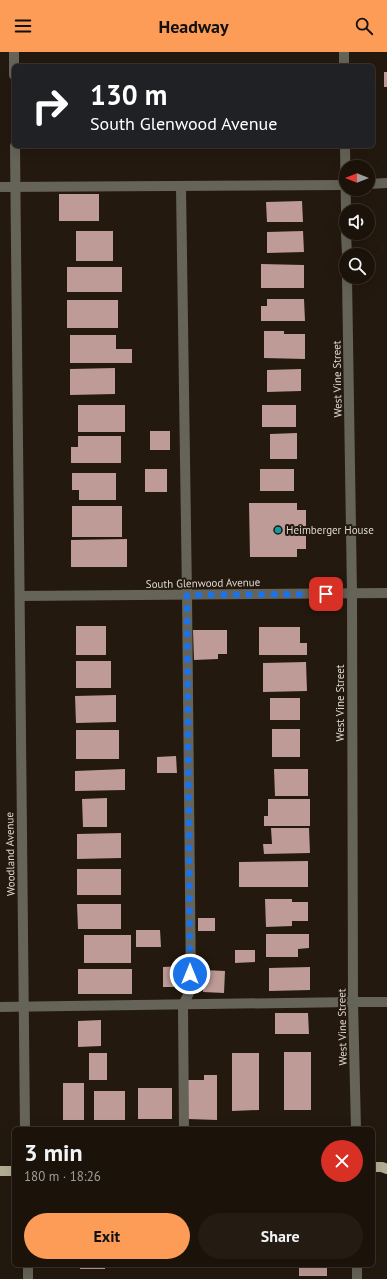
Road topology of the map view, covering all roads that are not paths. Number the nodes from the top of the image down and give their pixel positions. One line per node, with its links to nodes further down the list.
1 (14, 52): 3 (street)
2 (344, 52): 4 (street)
3 (14, 64)
4 (344, 64)
5 (15, 148): 13 (street, Woodland Avenue)
6 (345, 148): 7 (street)
7 (345, 160)
8 (387, 183): 9 (street)
9 (375, 184)
10 (339, 185): 12 (street)
11 (0, 187): 13 (street)
12 (181, 187): 13 (street); 17 (street)
13 (15, 188): 18 (street, Woodland Avenue)
14 (347, 284): 16 (street, West Vine Street)
15 (387, 593): 16 (street, South Glenwood Avenue)
16 (352, 594): 17 (street, South Glenwood Avenue); 19 (street, West Vine Street)
17 (187, 595): 18 (street, South Glenwood Avenue); 21 (street)
18 (20, 596): 23 (street, Woodland Avenue)
19 (353, 1002): 20 (street); 21 (street); 26 (street, West Vine Street)
20 (387, 1002)
21 (183, 1005): 23 (street); 25 (street)
22 (0, 1007): 23 (street)
23 (24, 1008): 24 (street, Woodland Avenue)
24 (25, 1127)
25 (184, 1127)
26 (356, 1127)
27 (0, 1171): 28 (main road)
28 (12, 1171)
29 (28, 1267): 31 (street)
30 (357, 1267): 32 (street)
31 (28, 1279)
32 (357, 1279)

